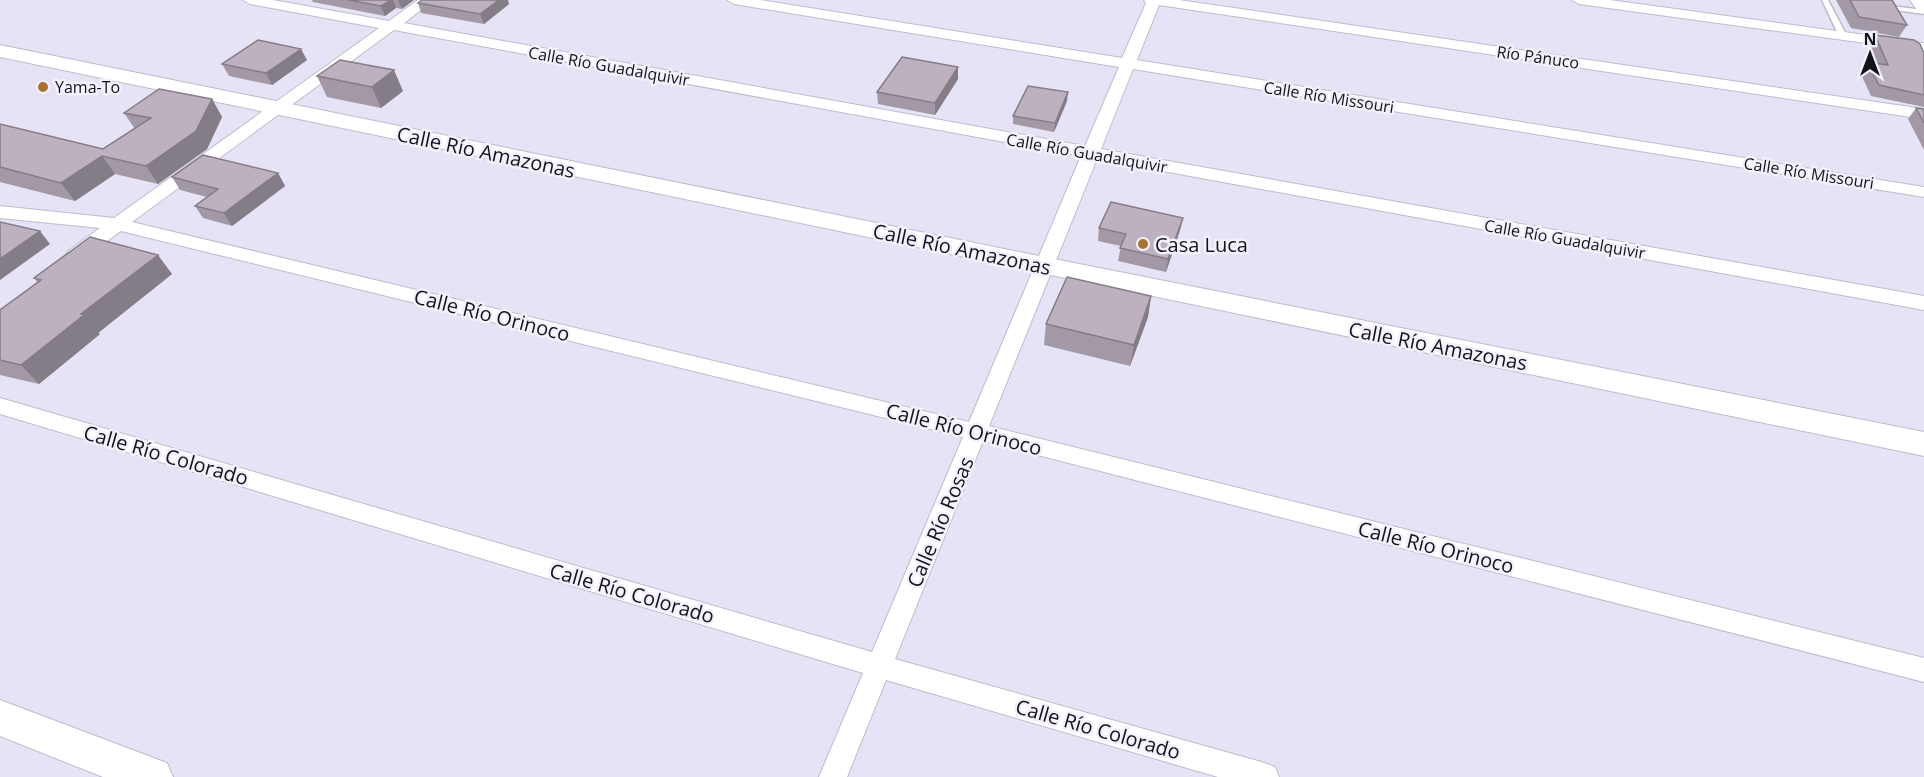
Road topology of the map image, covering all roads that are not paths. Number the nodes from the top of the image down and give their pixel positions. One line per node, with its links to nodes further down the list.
1 (250, 0): 12 (street, Calle Río Guadalquivir)
2 (427, 0): 12 (street)
3 (734, 0): 16 (street, Calle Río Missouri)
4 (1153, 0): 16 (street, Calle Río Rosas); 18 (street, Río Pánuco)
5 (1579, 0): 13 (street)
6 (1825, 0): 8 (lane); 13 (lane)
7 (1920, 0): 9 (street)
8 (1837, 2)
9 (1924, 6)
10 (1881, 7): 11 (lane)
11 (1924, 12)
12 (391, 26): 17 (street); 19 (street, Calle Río Guadalquivir)
13 (1843, 36): 14 (street)
14 (1924, 47)
15 (0, 51): 17 (street, Calle Río Amazonas)
16 (1127, 65): 19 (street, Calle Río Rosas); 20 (street, Calle Río Missouri)
17 (279, 109): 22 (street); 24 (street, Calle Río Amazonas)
18 (1924, 114)
19 (1091, 154): 24 (street, Calle Río Rosas); 25 (street, Calle Río Guadalquivir)
20 (1924, 192)
21 (0, 212): 22 (street, Calle Río Orinoco)
22 (116, 224): 23 (street); 27 (street, Calle Río Orinoco)
23 (63, 265)
24 (1044, 266): 27 (street, Calle Río Rosas); 28 (street, Calle Río Amazonas)
25 (1924, 303)
26 (0, 406): 29 (street, Calle Río Colorado)
27 (978, 432): 29 (street, Calle Río Rosas); 30 (street, Calle Río Orinoco)
28 (1924, 444)
29 (880, 666): 33 (street, Calle Río Rosas); 34 (street, Calle Río Colorado)
30 (1924, 670)
31 (0, 718): 32 (street)
32 (153, 777)
33 (833, 777)
34 (1264, 777)

